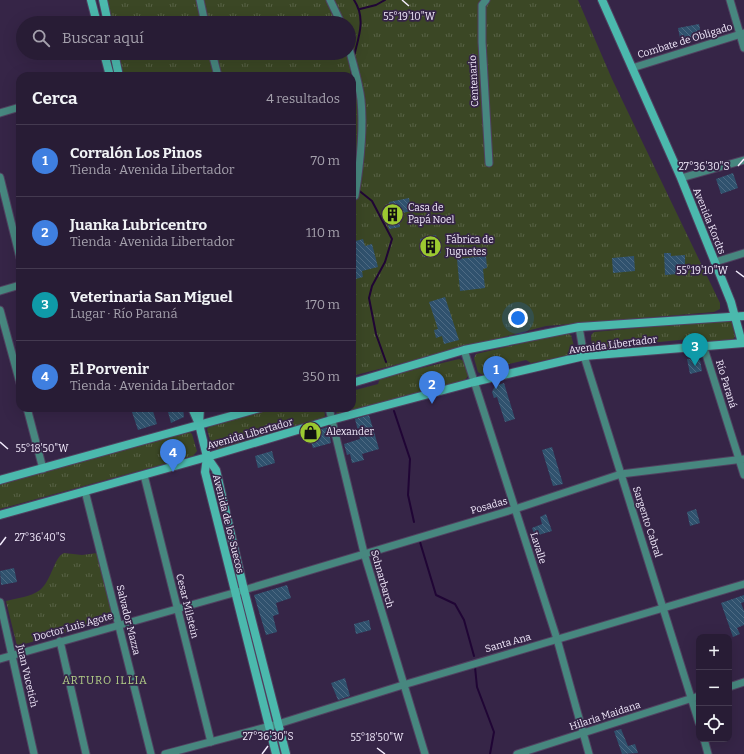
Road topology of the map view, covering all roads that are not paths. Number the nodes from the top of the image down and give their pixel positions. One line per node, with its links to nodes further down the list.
1 (91, 0): 8 (main road)
2 (103, 0): 9 (main road)
3 (200, 0): 10 (street)
4 (330, 0): 11 (street)
5 (486, 0): 27 (street, Centenario)
6 (602, 0): 18 (main road, Avenida Kordts)
7 (730, 0): 12 (street)
8 (95, 16)
9 (106, 16)
10 (203, 16)
11 (338, 16)
12 (742, 34): 13 (street); 18 (street, Combate de Obligado)
13 (744, 48)
14 (106, 60): 19 (main road)
15 (116, 60): 20 (main road)
16 (214, 60): 21 (street)
17 (352, 60): 22 (street)
18 (632, 68): 30 (main road, Avenida Kordts)
19 (109, 72)
20 (118, 72)
21 (217, 72)
22 (355, 72)
23 (356, 78): 28 (street)
24 (16, 109): 25 (street)
25 (0, 113)
26 (744, 160): 30 (street)
27 (489, 163)
28 (356, 176)
29 (0, 177): 31 (street)
30 (681, 178): 33 (main road, Avenida Kordts)
31 (16, 242)
32 (744, 253): 33 (street)
33 (715, 262): 37 (main road, Avenida Kordts)
34 (16, 286): 35 (street)
35 (0, 291)
36 (0, 310): 43 (street)
37 (740, 317): 38 (main road, Avenida Libertador); 39 (main road, Avenida Kordts)
38 (579, 327): 41 (main road, Avenida Libertador); 42 (street, Sargento Cabral)
39 (743, 343): 40 (main road, Avenida Libertador)
40 (703, 345): 42 (main road, Avenida Libertador); 54 (street, Río Paraná)
41 (464, 350): 44 (main road, Avenida Libertador); 45 (street, Lavalle)
42 (584, 356): 45 (main road, Avenida Libertador); 56 (street, Sargento Cabral)
43 (16, 368)
44 (356, 382)
45 (474, 382): 51 (main road, Avenida Libertador); 61 (street, Lavalle)
46 (28, 412): 55 (street)
47 (194, 412): 52 (main road)
48 (200, 412): 52 (main road)
49 (244, 412): 52 (main road)
50 (330, 412): 51 (street, Schnarbarch)
51 (331, 420): 53 (main road, Avenida Libertador); 63 (street, Schnarbarch)
52 (198, 424): 53 (main road); 55 (main road)
53 (207, 457): 57 (main road, Avenida Libertador); 65 (main road, Avenida de los Suecos); 66 (main road, Avenida de los Suecos)
54 (742, 460): 56 (street, Posadas); 58 (street, Río Paraná)
55 (43, 469): 59 (main road)
56 (621, 474): 61 (street, Posadas); 69 (street, Sargento Cabral)
57 (144, 475): 60 (main road, Avenida Libertador); 68 (street, Cesar Milstein)
58 (744, 475)
59 (0, 480)
60 (85, 491): 62 (main road, Avenida Libertador); 70 (street, Salvador Mazza)
61 (514, 509): 63 (street, Posadas); 71 (street, Lavalle)
62 (0, 515)
63 (364, 552): 65 (street, Posadas); 76 (street, Schnarbarch)
64 (744, 584): 69 (street, Santa Ana)
65 (244, 590): 66 (street, Doctor Luis Agote); 79 (main road, Avenida de los Suecos)
66 (235, 593): 68 (street, Doctor Luis Agote); 80 (main road, Avenida de los Suecos)
67 (0, 602): 73 (street, Juan Vucetich)
68 (177, 608): 70 (street, Doctor Luis Agote); 82 (street, Cesar Milstein)
69 (664, 608): 71 (street, Santa Ana); 78 (street, Sargento Cabral)
70 (119, 624): 72 (street, Doctor Luis Agote); 86 (street, Salvador Mazza)
71 (557, 639): 76 (street, Santa Ana); 81 (street, Lavalle)
72 (60, 641): 73 (street, Doctor Luis Agote); 85 (street)
73 (13, 655): 74 (street, Doctor Luis Agote); 84 (street, Juan Vucetich)
74 (0, 658)
75 (744, 682): 77 (street)
76 (403, 685): 79 (street, Santa Ana); 90 (street, Schnarbarch)
77 (732, 686)
78 (695, 697): 81 (street, Hilaria Maidana)
79 (278, 724): 80 (street, Santa Ana); 89 (main road, Avenida de los Suecos)
80 (268, 726): 82 (street, Santa Ana); 88 (main road, Avenida de los Suecos)
81 (583, 734): 91 (street, Hilaria Maidana); 92 (street, Lavalle)
82 (211, 742): 87 (street, Santa Ana)
83 (705, 742): 93 (street)
84 (34, 754)
85 (86, 754)
86 (151, 754)
87 (165, 754)
88 (276, 754)
89 (286, 754)
90 (425, 754)
91 (517, 754)
92 (589, 754)
93 (708, 754)

